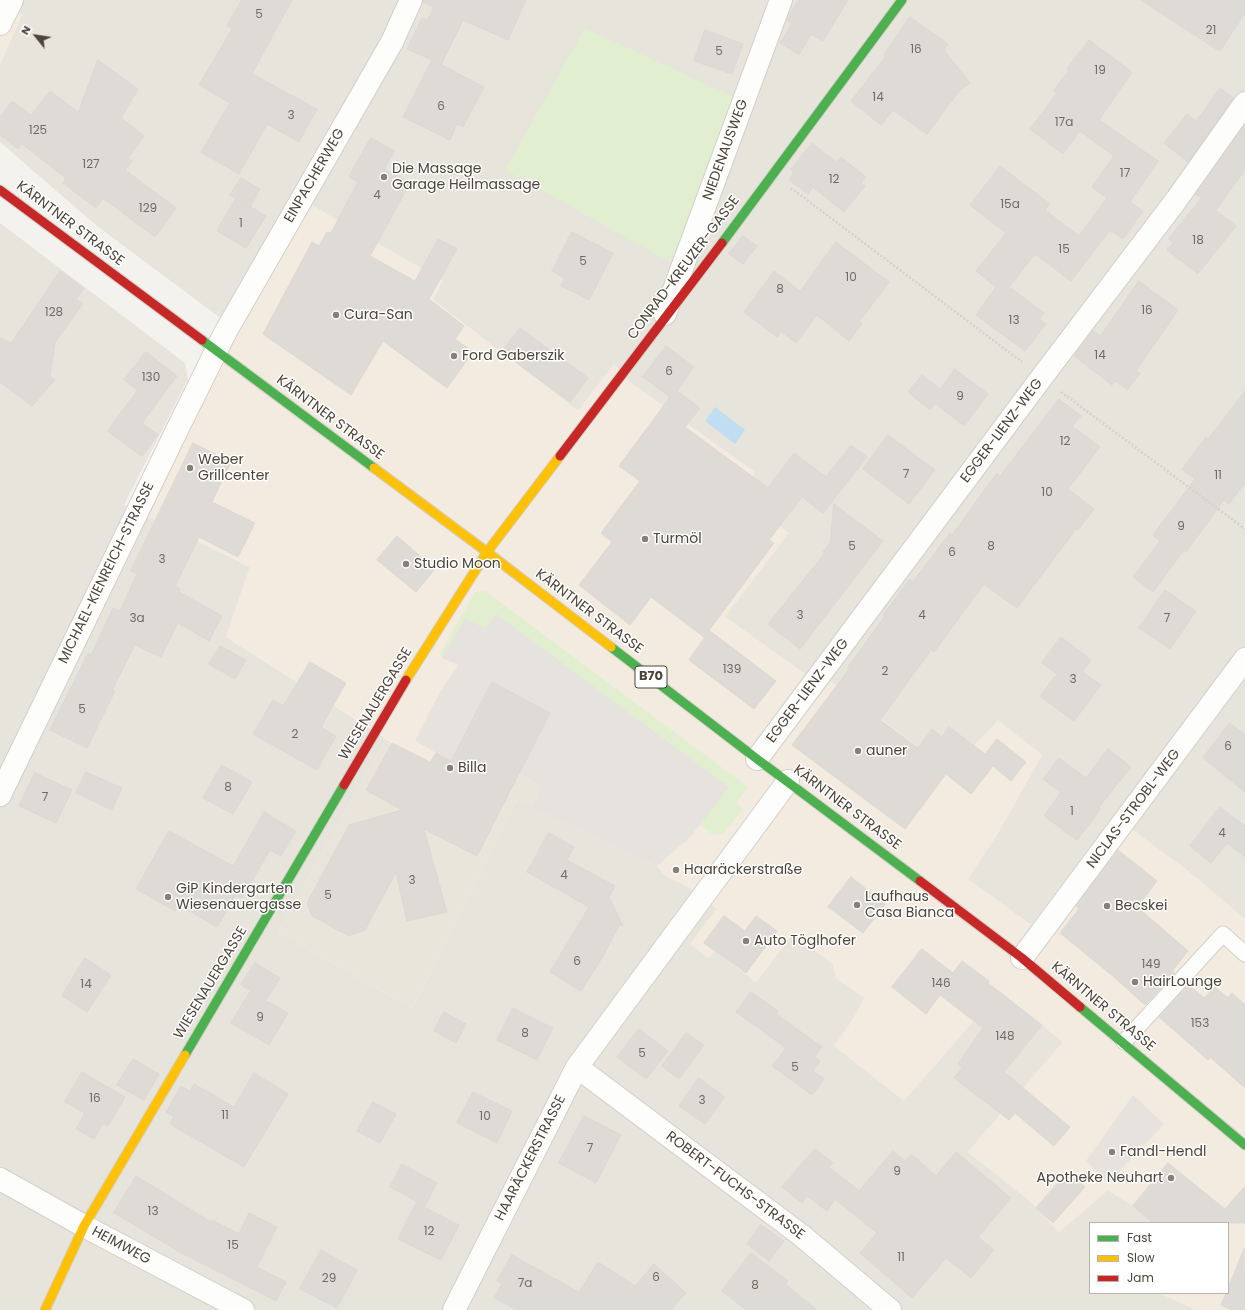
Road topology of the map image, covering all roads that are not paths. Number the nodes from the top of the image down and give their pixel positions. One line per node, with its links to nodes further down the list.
1 (12, 0): 5 (street)
2 (411, 0): 9 (street, EINPACHERWEG)
3 (781, 0): 8 (street, NIEDENAUSWEG)
4 (902, 0): 8 (main road, CONRAD-KREUZER-GASSE)
5 (0, 24)
6 (1245, 103): 12 (street, EGGER-LIENZ-WEG)
7 (0, 190): 9 (main road, KÄRNTNER STRASSE / B70)
8 (662, 323): 10 (main road, CONRAD-KREUZER-GASSE)
9 (217, 351): 10 (main road, KÄRNTNER STRASSE / B70); 14 (street, MICHAEL-KIENREICH-STRASSE)
10 (487, 552): 12 (main road, KÄRNTNER STRASSE / B70); 21 (main road, WIESENAUERGASSE)
11 (1245, 659): 16 (street, NICLAS-STROBL-WEG)
12 (757, 759): 13 (main road, KÄRNTNER STRASSE / B70)
13 (788, 781): 16 (main road, KÄRNTNER STRASSE / B70); 18 (street, HAARÄCKERSTRASSE)
14 (0, 795)
15 (1245, 954): 17 (lane)
16 (1022, 958): 17 (main road, KÄRNTNER STRASSE / B70)
17 (1124, 1042): 19 (main road, KÄRNTNER STRASSE / B70)
18 (577, 1067): 24 (street, HAARÄCKERSTRASSE); 25 (street, ROBERT-FUCHS-STRASSE)
19 (1245, 1145)
20 (0, 1179): 21 (street, HEIMWEG)
21 (84, 1226): 22 (main road, WIESENAUERGASSE); 23 (street, HEIMWEG)
22 (45, 1310)
23 (243, 1310)
24 (454, 1310)
25 (890, 1310)

